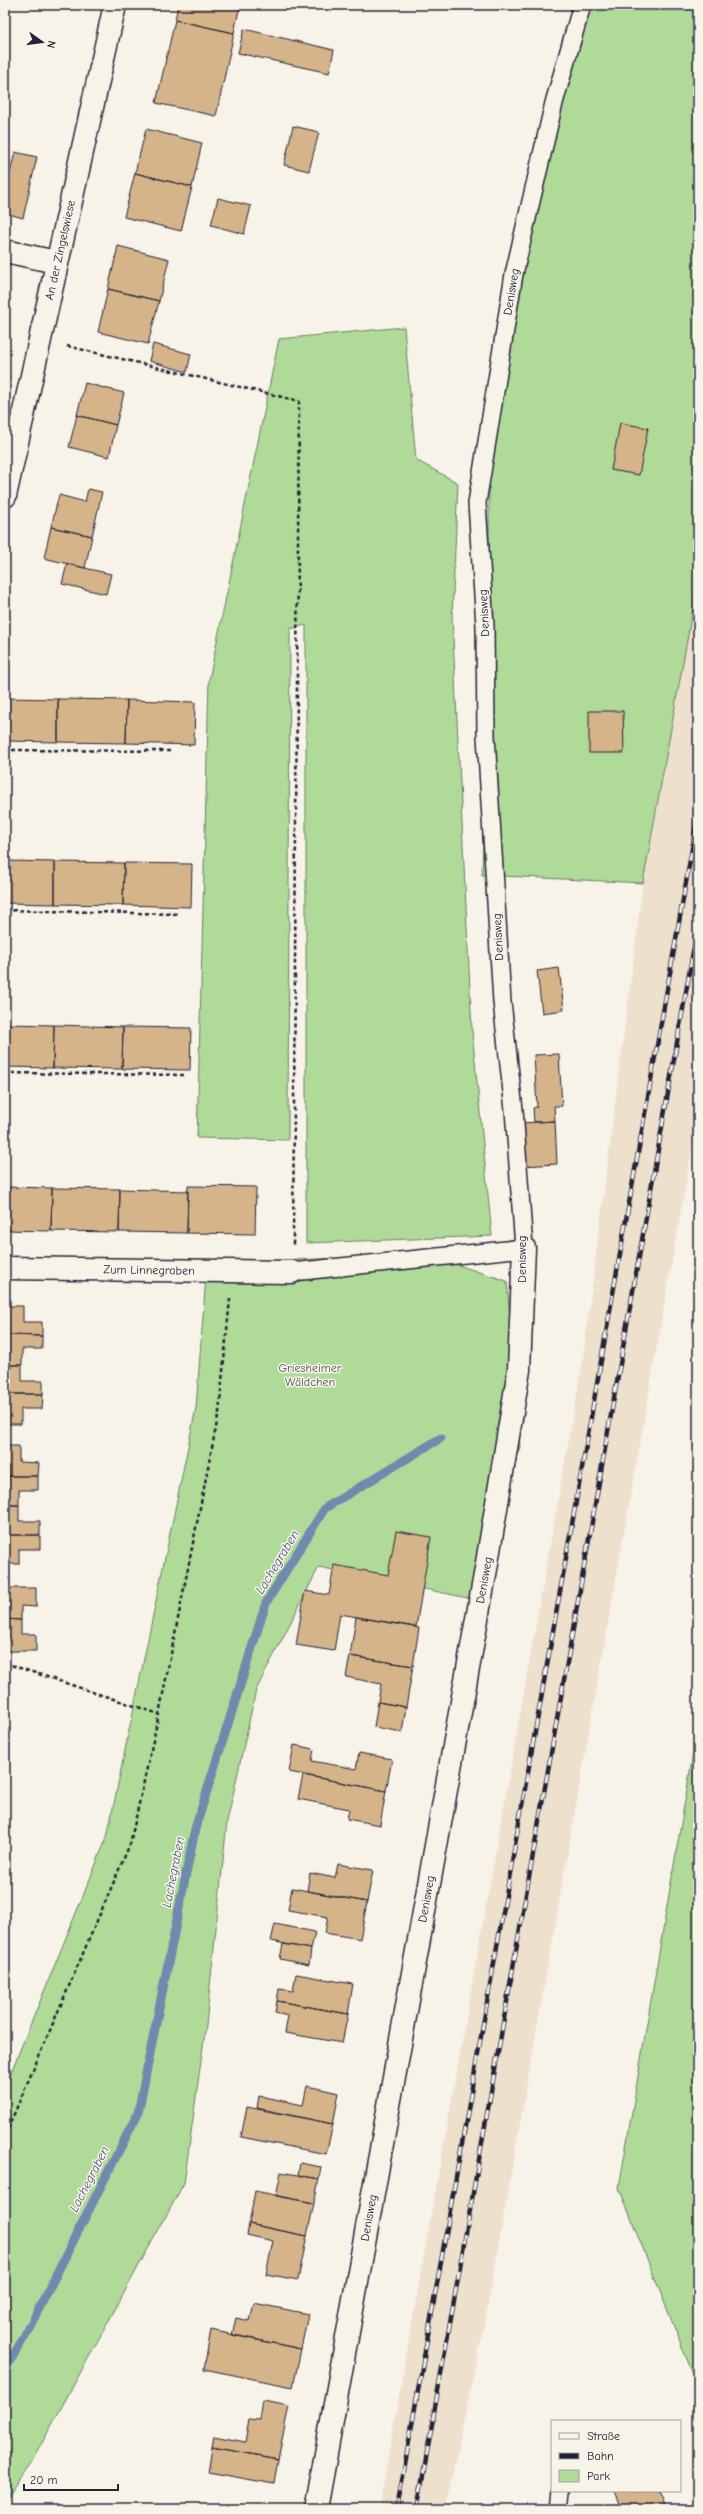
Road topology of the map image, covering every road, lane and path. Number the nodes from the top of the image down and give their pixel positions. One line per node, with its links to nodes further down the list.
1 (115, 5): 4 (street, An der Zingelswiese)
2 (582, 5): 13 (lane, Denisweg)
3 (5, 251): 4 (street)
4 (56, 262): 5 (street, An der Zingelswiese)
5 (40, 340): 6 (street, An der Zingelswiese); 16 (path)
6 (5, 496)
7 (5, 750): 8 (path)
8 (171, 752)
9 (5, 910): 10 (path)
10 (179, 914)
11 (5, 1073): 12 (path)
12 (187, 1075)
13 (524, 1248): 16 (lane); 21 (street, Denisweg)
14 (5, 1268): 15 (street, Zum Linnegraben)
15 (233, 1272): 16 (street, Zum Linnegraben); 18 (path)
16 (292, 1272)
17 (5, 1663): 18 (path)
18 (159, 1714): 19 (path)
19 (5, 2135)
20 (561, 2492): 22 (lane)
21 (316, 2509)
22 (559, 2509)

